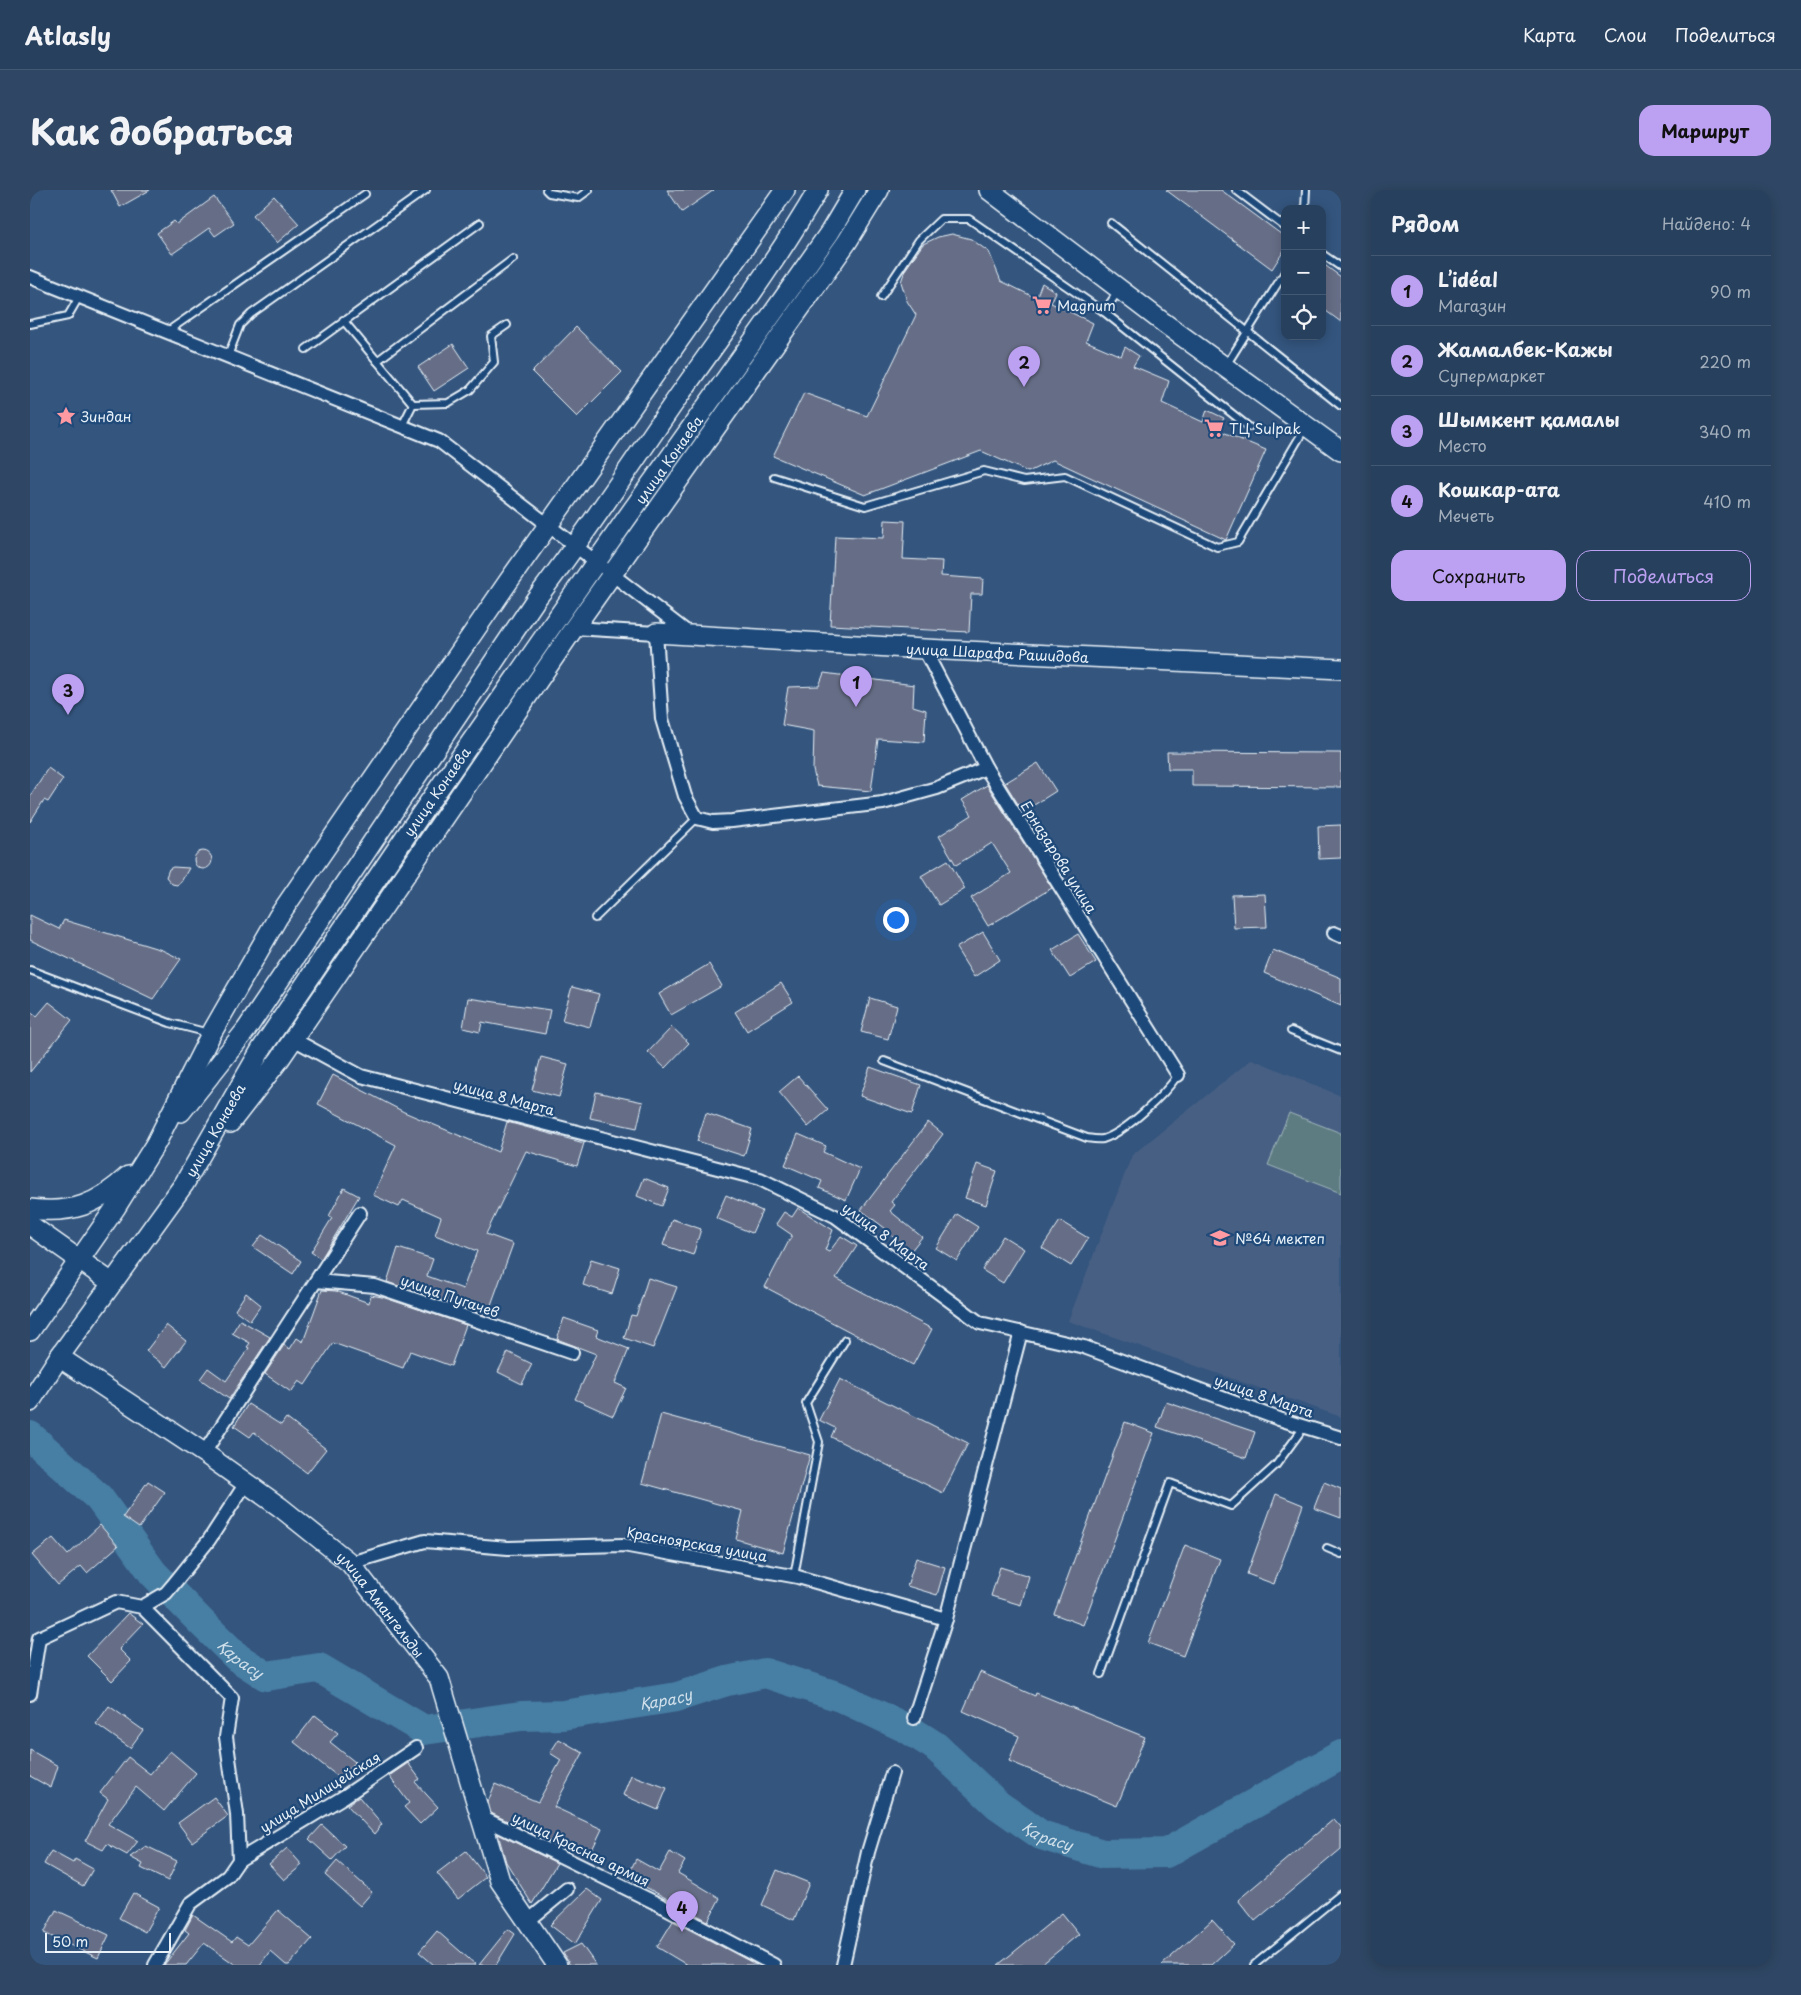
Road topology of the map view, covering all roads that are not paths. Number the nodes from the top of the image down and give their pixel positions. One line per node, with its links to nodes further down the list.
1 (426, 190): 31 (lane)
2 (546, 190): 3 (lane)
3 (589, 190)
4 (785, 190): 41 (main road, улица Конаева)
5 (818, 190): 42 (main road, улица Конаева)
6 (855, 190): 43 (main road, улица Конаева)
7 (879, 190): 44 (main road)
8 (989, 190): 21 (main road)
9 (1236, 190): 15 (lane)
10 (1306, 190): 12 (lane)
11 (365, 194): 28 (lane)
12 (1305, 205)
13 (480, 223): 25 (lane)
14 (1111, 224): 29 (lane)
15 (1281, 224)
16 (1326, 257): 18 (lane)
17 (513, 259): 32 (lane)
18 (1341, 267)
19 (30, 278): 22 (street)
20 (1281, 279): 29 (lane)
21 (1120, 289): 24 (lane); 33 (main road)
22 (79, 297): 26 (lane); 28 (street)
23 (881, 297): 24 (lane)
24 (1104, 312): 38 (lane)
25 (343, 320): 30 (lane); 32 (lane)
26 (30, 324)
27 (508, 325): 34 (lane)
28 (167, 332): 31 (street)
29 (1249, 332): 33 (lane); 35 (lane)
30 (306, 349)
31 (228, 356): 37 (street)
32 (377, 361): 34 (lane)
33 (1225, 368): 36 (main road)
34 (413, 404): 37 (lane)
35 (1341, 406)
36 (1307, 425): 39 (main road); 40 (lane)
37 (402, 426): 41 (street)
38 (1249, 427)
39 (1341, 451)
40 (774, 477)
41 (548, 524): 42 (street); 55 (main road, улица Конаева)
42 (576, 546): 43 (street); 60 (main road, улица Конаева)
43 (596, 561): 44 (street); 62 (main road, улица Конаева)
44 (612, 574): 45 (main road); 47 (street)
45 (574, 628): 46 (street); 56 (main road)
46 (656, 633): 47 (main road, улица Шарафа Рашидова); 51 (street)
47 (691, 635): 48 (main road, улица Шарафа Рашидова)
48 (924, 649): 49 (main road, улица Шарафа Рашидова); 50 (street, Ерназарова улица)
49 (1341, 669)
50 (986, 768): 51 (street); 59 (street, Ерназарова улица)
51 (697, 818): 52 (lane)
52 (595, 918)
53 (30, 970): 55 (lane)
54 (1291, 1031): 57 (lane)
55 (211, 1034): 60 (main road, улица Конаева)
56 (293, 1039): 62 (main road); 70 (street, улица 8 Марта)
57 (1341, 1051)
58 (884, 1061): 59 (lane)
59 (1178, 1075)
60 (156, 1143): 61 (main road, улица Конаева)
61 (144, 1162): 63 (main road); 66 (main road, улица Конаева)
62 (184, 1184): 68 (main road, улица Конаева)
63 (30, 1209)
64 (360, 1213): 67 (street)
65 (30, 1225): 66 (main road)
66 (78, 1259): 68 (main road); 69 (main road, улица Конаева)
67 (316, 1281): 72 (street, улица Пугачев); 77 (street)
68 (112, 1283): 73 (main road, улица Конаева)
69 (30, 1331)
70 (1021, 1332): 75 (street, улица 8 Марта); 84 (street)
71 (845, 1340): 82 (lane)
72 (572, 1353)
73 (59, 1357): 74 (main road, улица Конаева); 77 (main road, улица Амангельды)
74 (30, 1402)
75 (1304, 1427): 76 (street, улица 8 Марта); 85 (lane)
76 (1341, 1438)
77 (204, 1453): 78 (main road, улица Амангельды)
78 (246, 1483): 81 (main road, улица Амангельды); 83 (street)
79 (1327, 1548): 80 (lane)
80 (1341, 1554)
81 (350, 1563): 82 (street, Красноярская улица); 90 (main road, улица Амангельды)
82 (798, 1577): 84 (street, Красноярская улица)
83 (142, 1607): 86 (street); 91 (street, улица Милицейская)
84 (946, 1619): 87 (street)
85 (1100, 1674)
86 (30, 1694)
87 (914, 1718)
88 (416, 1748): 91 (street, улица Милицейская)
89 (892, 1773): 98 (street)
90 (481, 1817): 94 (main road, улица Амангельды); 97 (street, улица Красная армия)
91 (239, 1860): 95 (street, улица Милицейская)
92 (567, 1889): 94 (street)
93 (1341, 1894): 99 (lane)
94 (528, 1921): 96 (main road, улица Амангельды)
95 (155, 1965)
96 (558, 1965)
97 (774, 1965)
98 (843, 1965)
99 (1254, 1965)

